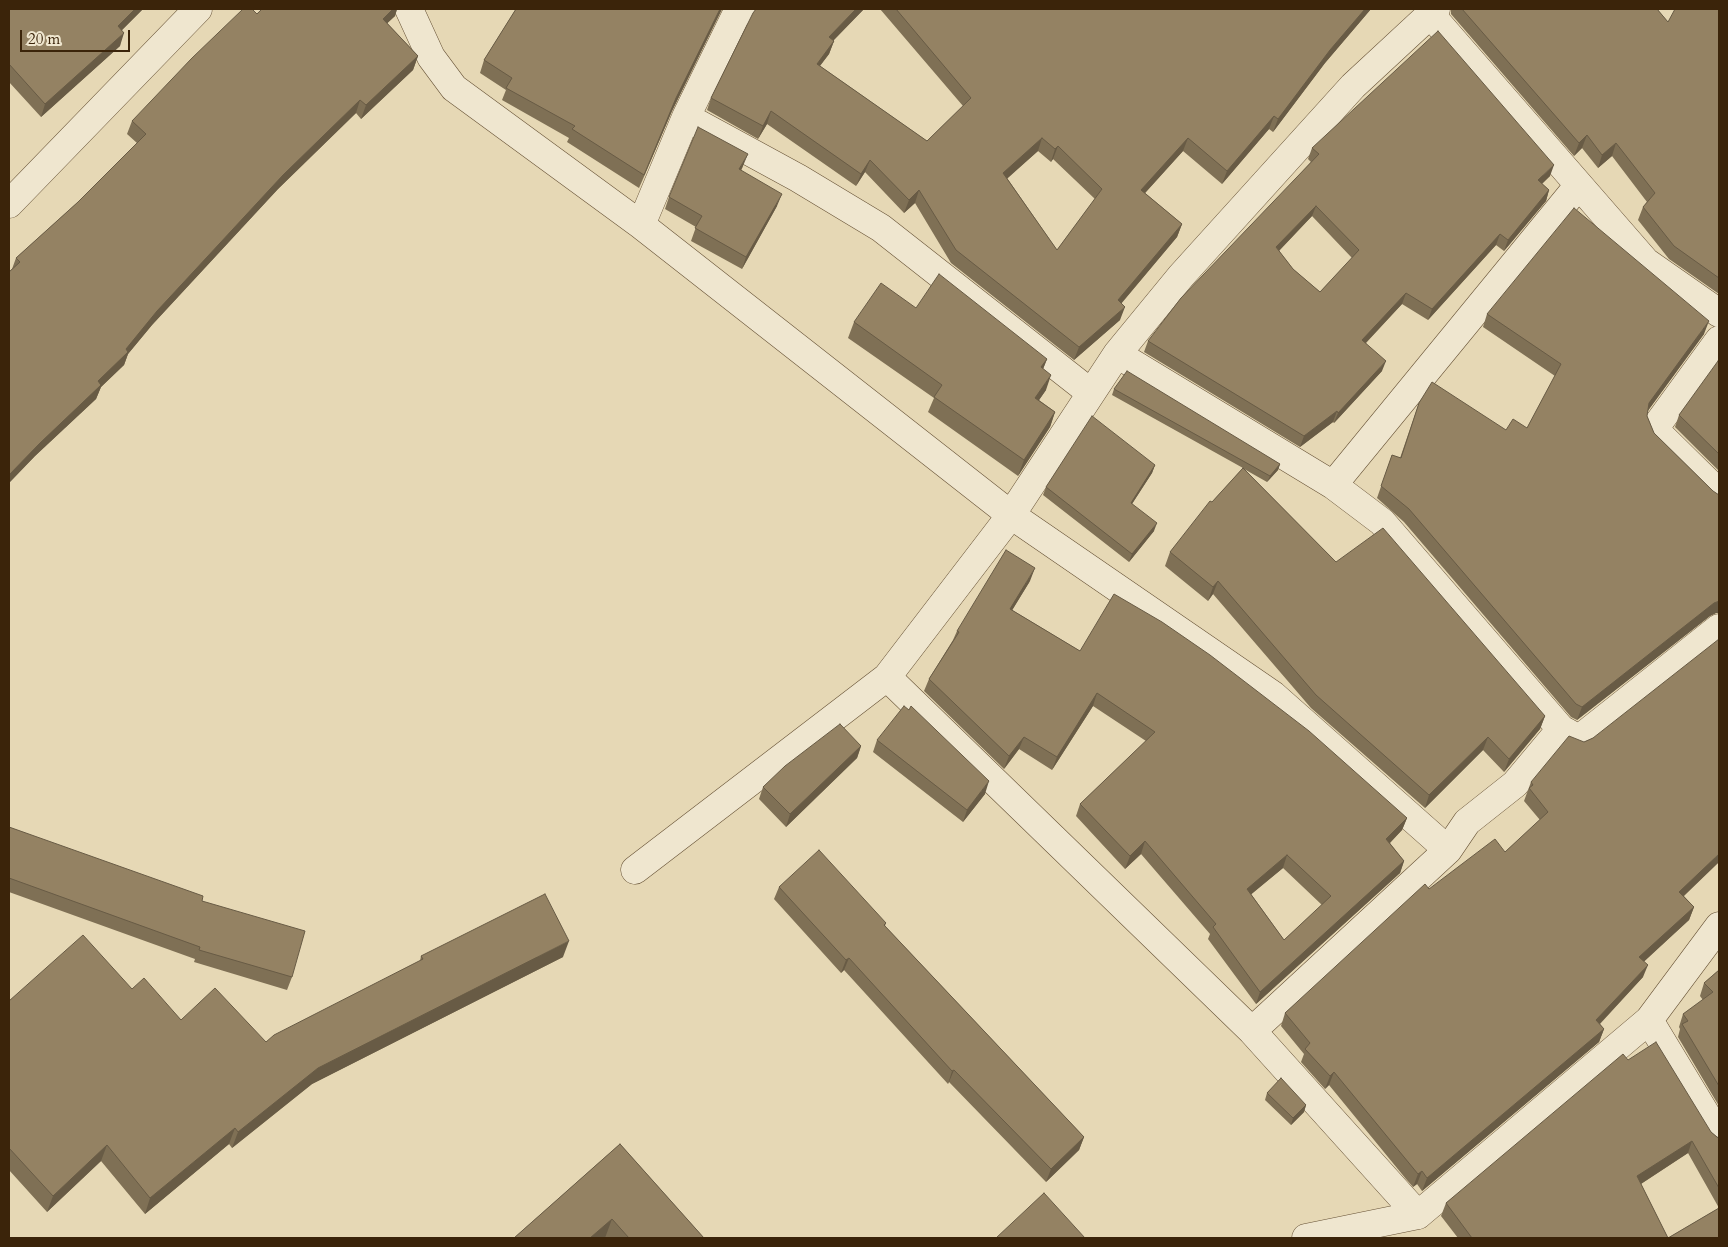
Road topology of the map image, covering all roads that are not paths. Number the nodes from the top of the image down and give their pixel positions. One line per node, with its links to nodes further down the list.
1 (198, 9): 7 (street)
2 (409, 9): 8 (street)
3 (742, 9): 5 (street)
4 (1433, 11): 6 (street); 11 (street)
5 (686, 117): 8 (street); 12 (street)
6 (1578, 186): 9 (street); 13 (street)
7 (9, 204)
8 (641, 225): 15 (street)
9 (1719, 313)
10 (1719, 340): 14 (street)
11 (1117, 354): 12 (street); 13 (street)
12 (1091, 393): 15 (street)
13 (1333, 485): 18 (street)
14 (1719, 493)
15 (1011, 515): 17 (street); 19 (street)
16 (1719, 628): 18 (street)
17 (887, 677): 20 (street); 23 (street)
18 (1561, 729): 19 (street)
19 (1448, 850): 23 (street)
20 (636, 870)
21 (1719, 926): 22 (street)
22 (1649, 1020): 24 (street); 25 (street)
23 (1252, 1031): 25 (street)
24 (1719, 1136)
25 (1418, 1214): 26 (street)
26 (1306, 1238)

